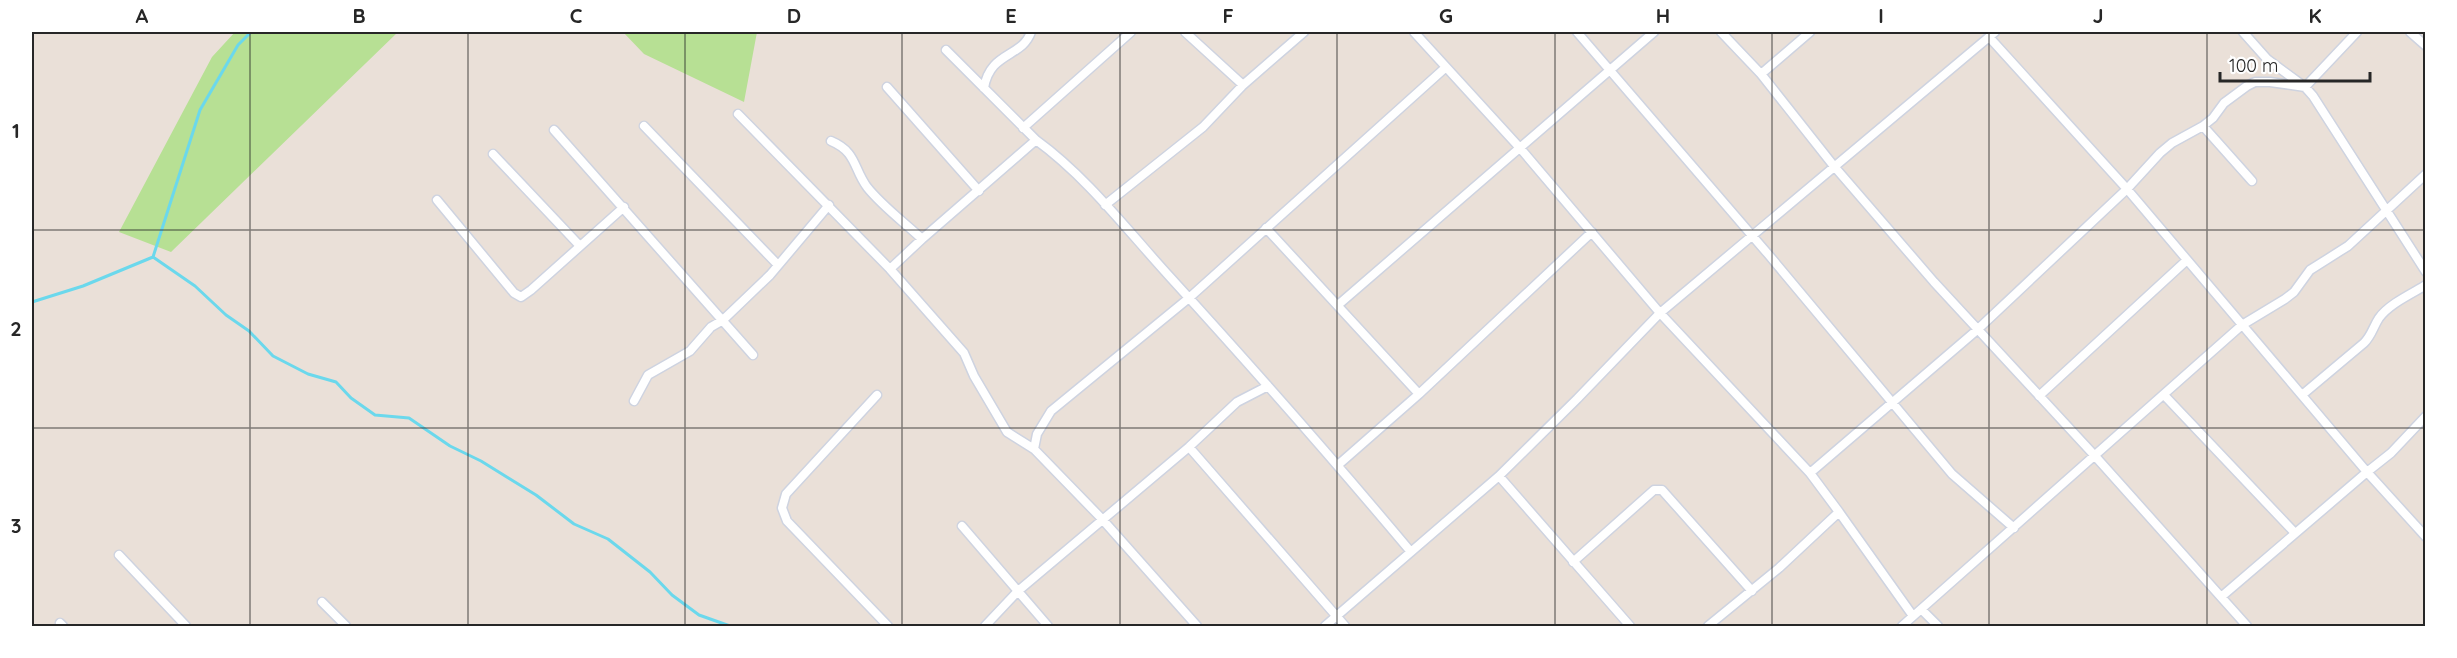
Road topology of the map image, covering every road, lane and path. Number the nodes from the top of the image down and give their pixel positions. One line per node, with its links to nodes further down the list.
1 (1030, 32): 22 (street)
2 (1131, 32): 26 (street)
3 (1185, 32): 19 (street)
4 (1304, 32): 19 (street)
5 (1414, 32): 16 (street)
6 (1577, 32): 17 (street)
7 (1654, 32): 17 (street)
8 (1722, 32): 18 (street)
9 (1810, 32): 18 (street)
10 (2243, 32): 21 (street)
11 (2357, 32): 21 (street)
12 (2410, 32): 14 (street)
13 (1992, 34): 32 (street); 35 (street)
14 (2426, 46)
15 (946, 50): 22 (street)
16 (1445, 68): 30 (street); 42 (street)
17 (1611, 69): 30 (street); 44 (street)
18 (1761, 75): 32 (street)
19 (1243, 85): 39 (street)
20 (887, 87): 36 (street)
21 (2305, 87): 25 (street); 41 (street)
22 (984, 88): 26 (street)
23 (738, 114): 38 (street)
24 (644, 126): 48 (street)
25 (2203, 126): 34 (street); 35 (street)
26 (1023, 128): 28 (street)
27 (554, 130): 40 (street)
28 (1036, 140): 36 (street); 39 (street)
29 (831, 141): 45 (street)
30 (1520, 148): 43 (street); 53 (street)
31 (493, 154): 46 (street)
32 (1833, 165): 44 (street); 57 (street)
33 (2426, 174): 41 (street)
34 (2252, 181)
35 (2127, 189): 47 (street); 57 (street)
36 (979, 191): 45 (street)
37 (437, 200): 46 (street)
38 (829, 205): 48 (street); 49 (street)
39 (1105, 205): 52 (street)
40 (624, 207): 46 (street); 55 (street)
41 (2387, 210): 50 (street); 56 (street)
42 (1266, 228): 52 (street); 53 (street)
43 (1592, 232): 54 (street); 60 (street)
44 (1752, 235): 54 (street); 66 (street)
45 (921, 239): 49 (street)
46 (580, 246)
47 (2187, 260): 56 (street); 64 (street)
48 (778, 265): 55 (street)
49 (891, 269): 69 (street)
50 (2426, 272)
51 (2426, 285): 63 (street)
52 (1189, 298): 59 (street); 69 (street)
53 (1338, 305): 60 (street)
54 (1660, 313): 73 (street); 74 (street)
55 (723, 320): 58 (street); 65 (street)
56 (2242, 325): 62 (street); 63 (street)
57 (1977, 330): 64 (street); 66 (street)
58 (753, 355)
59 (1268, 386): 68 (street); 71 (street)
60 (1419, 393): 71 (street)
61 (877, 395): 93 (street)
62 (2164, 395): 70 (street); 79 (street)
63 (2302, 395): 72 (street)
64 (2039, 396): 70 (street)
65 (634, 401)
66 (1891, 402): 73 (street); 78 (street)
67 (2426, 416): 72 (street)
68 (1189, 447): 76 (street); 89 (street)
69 (1034, 449): 76 (street)
70 (2095, 456): 78 (street); 86 (street)
71 (1338, 465): 81 (street)
72 (2367, 472): 79 (street); 80 (street)
73 (1810, 473): 75 (street)
74 (1498, 476): 81 (street); 83 (street)
75 (1839, 512): 85 (street); 90 (street)
76 (1102, 519): 84 (street); 96 (street)
77 (962, 526): 84 (street)
78 (2014, 528): 88 (street)
79 (2295, 533): 86 (street)
80 (2426, 537)
81 (1411, 552): 89 (street)
82 (119, 555): 91 (street)
83 (1573, 562): 85 (street); 99 (street)
84 (1018, 591): 94 (street); 95 (street)
85 (1752, 591): 100 (street)
86 (2221, 597): 103 (street)
87 (322, 602): 92 (street)
88 (1922, 610): 90 (street); 102 (street)
89 (1336, 616): 97 (street); 98 (street)
90 (1913, 616): 101 (street)
91 (186, 627)
92 (346, 627)
93 (888, 627)
94 (985, 627)
95 (1048, 627)
96 (1197, 627)
97 (1325, 627)
98 (1345, 627)
99 (1630, 627)
100 (1708, 627)
101 (1902, 627)
102 (1938, 627)
103 (2247, 627)

